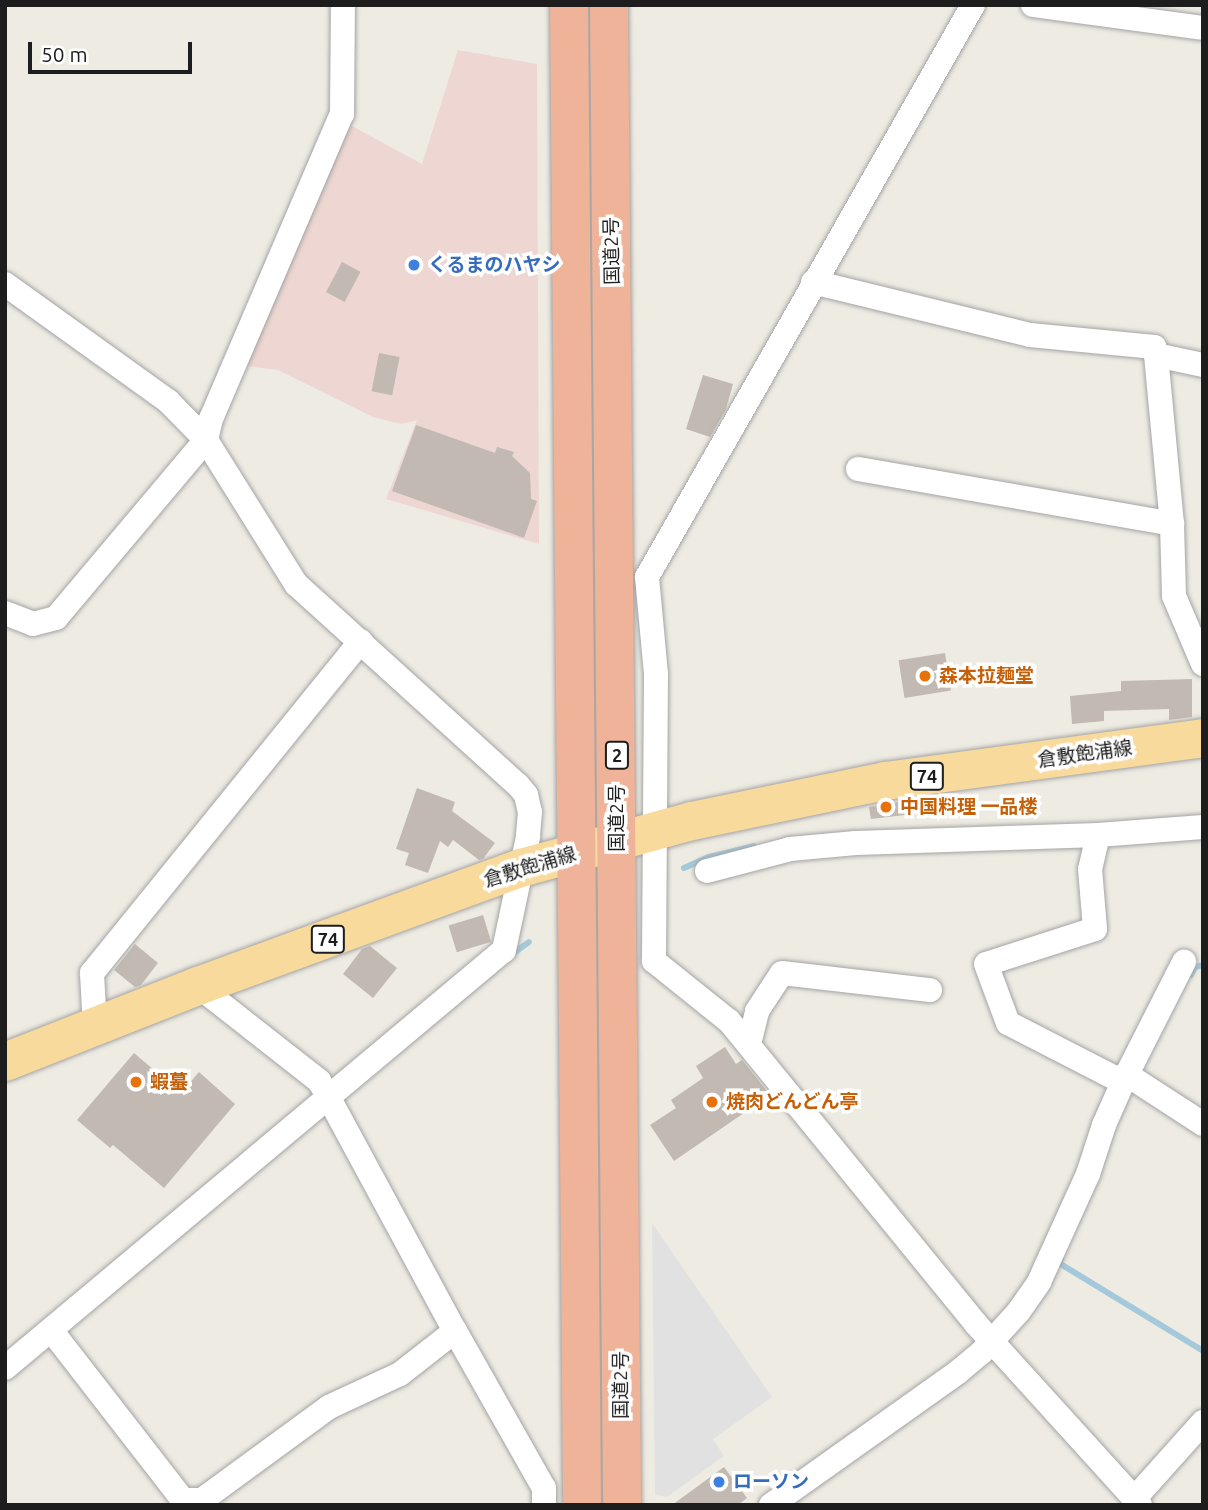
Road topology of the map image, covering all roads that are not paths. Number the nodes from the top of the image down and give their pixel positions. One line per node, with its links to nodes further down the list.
1 (343, 5): 11 (street)
2 (569, 5): 22 (highway, 国道2号 / 2)
3 (609, 5): 21 (highway, 国道2号 / 2)
4 (973, 5): 7 (street)
5 (1033, 5): 6 (street)
6 (1203, 28)
7 (813, 282): 9 (street); 19 (street)
8 (5, 284): 11 (street)
9 (1156, 355): 10 (street); 13 (street)
10 (1203, 365)
11 (206, 440): 14 (street); 15 (street)
12 (858, 469): 13 (street)
13 (1172, 524): 16 (street)
14 (5, 613)
15 (361, 641): 23 (street); 28 (street)
16 (1203, 664)
17 (1203, 738): 19 (main road, 倉敷飽浦線 / 74)
18 (1203, 827): 20 (street)
19 (655, 832): 21 (main road, 倉敷飽浦線 / 74); 29 (street)
20 (1098, 835): 24 (street); 31 (street)
21 (617, 842): 22 (main road, 倉敷飽浦線 / 74); 42 (highway, 国道2号 / 2)
22 (577, 853): 23 (main road, 倉敷飽浦線 / 74); 41 (highway, 国道2号 / 2)
23 (521, 868): 26 (main road, 倉敷飽浦線 / 74); 32 (street)
24 (707, 871)
25 (1184, 962): 31 (street)
26 (198, 986): 28 (main road, 倉敷飽浦線 / 74); 32 (street)
27 (930, 990): 29 (street)
28 (95, 1027): 30 (main road, 倉敷飽浦線 / 74)
29 (749, 1044): 36 (street)
30 (5, 1062)
31 (1124, 1078): 33 (street); 36 (street)
32 (332, 1104): 34 (street); 35 (street)
33 (1203, 1124)
34 (455, 1331): 35 (street); 40 (street)
35 (56, 1336): 37 (street)
36 (992, 1341): 39 (street); 43 (street)
37 (5, 1368)
38 (1203, 1422): 39 (street)
39 (1137, 1501)
40 (544, 1505)
41 (582, 1505)
42 (622, 1505)
43 (771, 1505)

